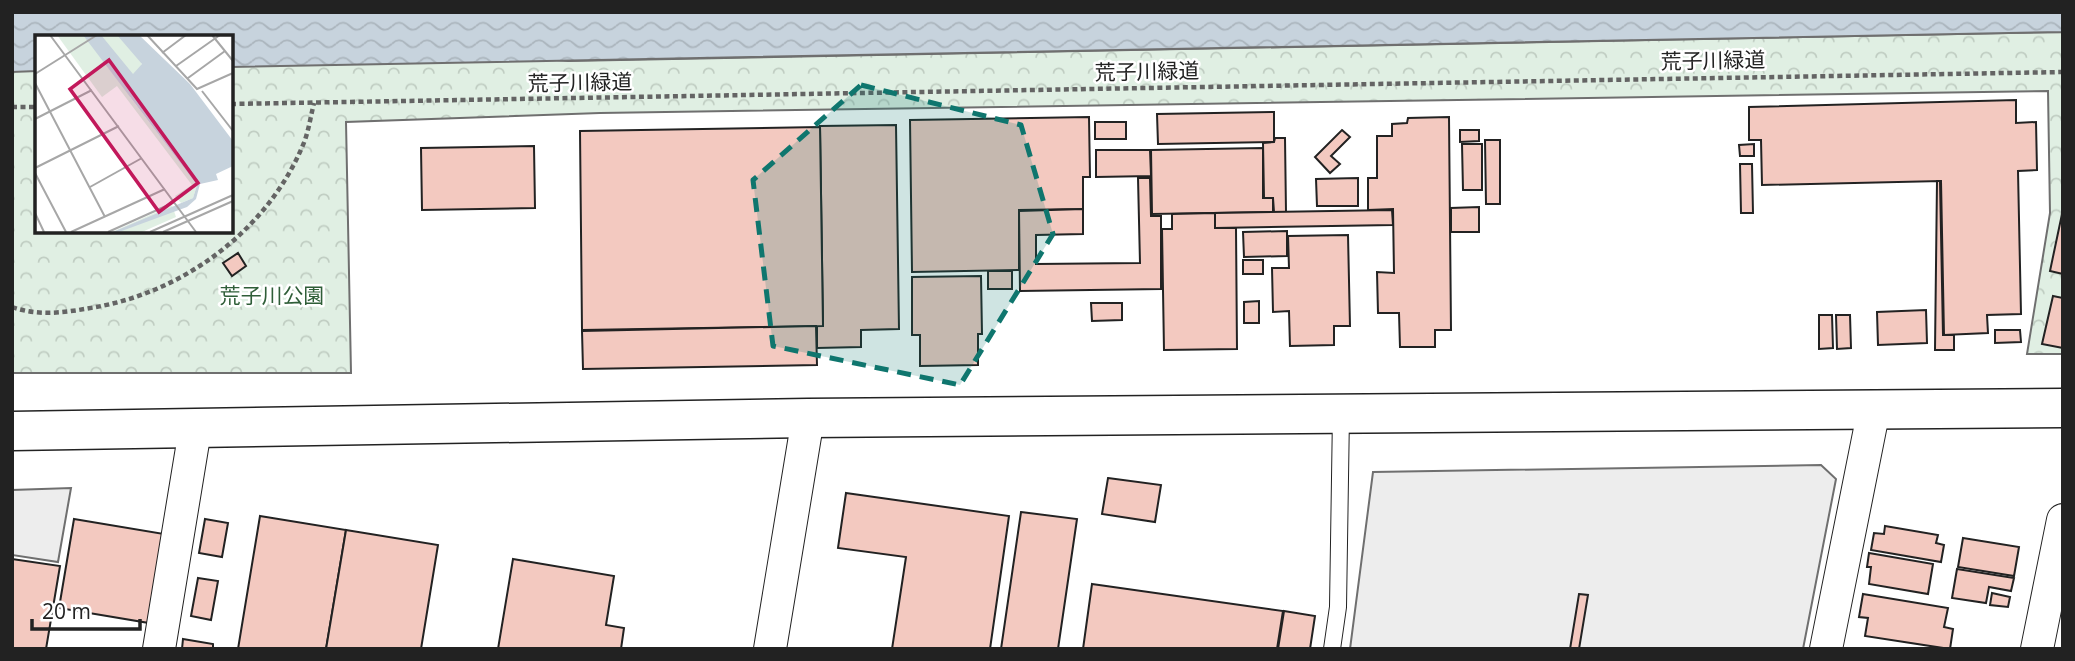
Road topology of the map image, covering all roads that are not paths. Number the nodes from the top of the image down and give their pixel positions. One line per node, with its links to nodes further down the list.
1 (2063, 408): 2 (street)
2 (1874, 410): 3 (street); 11 (street)
3 (1341, 414): 4 (street); 10 (lane)
4 (808, 418): 5 (street); 9 (street)
5 (195, 430): 6 (street); 8 (street)
6 (12, 431)
7 (2063, 520): 12 (street)
8 (159, 649)
9 (769, 649)
10 (1332, 649)
11 (1826, 649)
12 (2037, 649)

